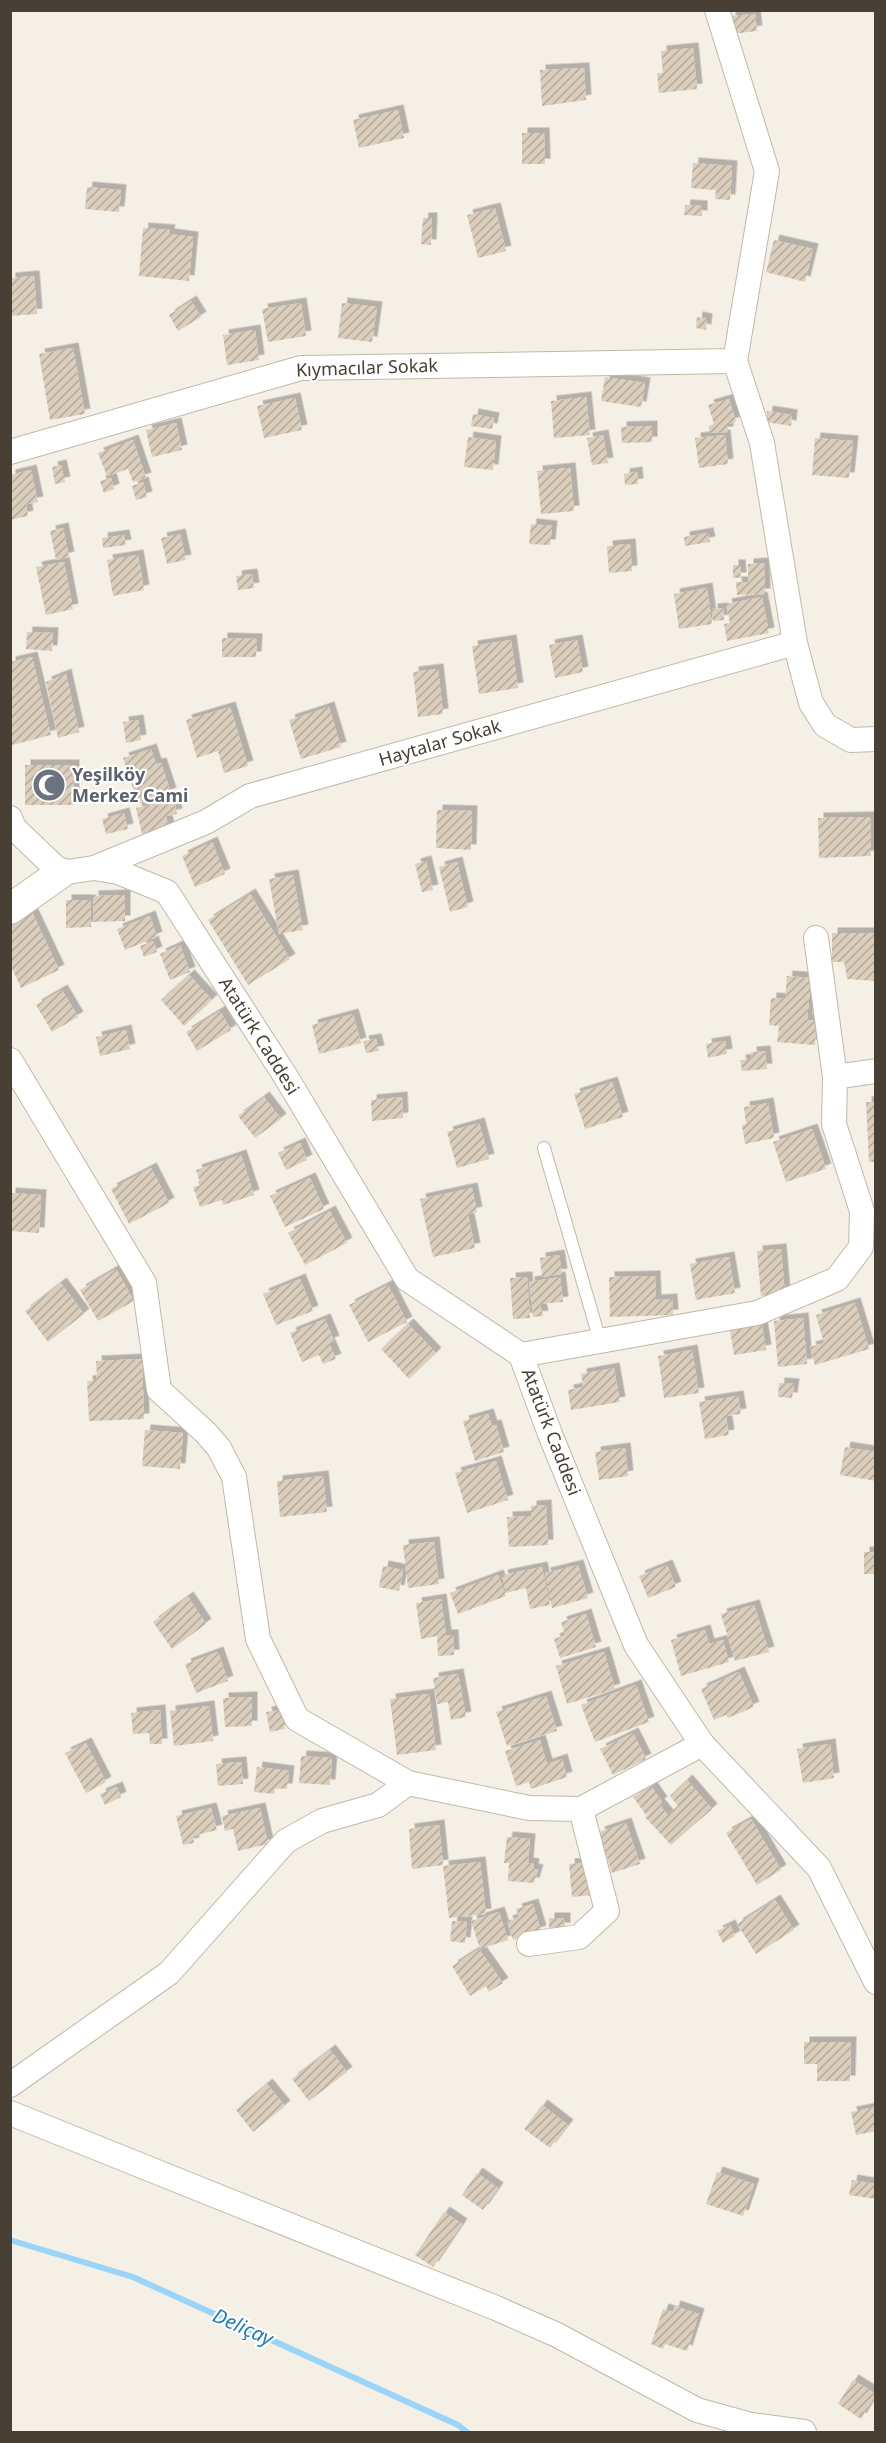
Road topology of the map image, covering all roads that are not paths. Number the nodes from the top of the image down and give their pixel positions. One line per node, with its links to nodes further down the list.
1 (717, 10): 2 (street)
2 (735, 361): 3 (street, Kıymacılar Sokak); 4 (street)
3 (10, 452)
4 (795, 643): 5 (street); 7 (street, Haytalar Sokak)
5 (876, 740)
6 (10, 818): 8 (street)
7 (94, 868): 8 (street, Atatürk Caddesi); 16 (street, Atatürk Caddesi)
8 (61, 873): 9 (street)
9 (10, 909)
10 (816, 938): 13 (street)
11 (10, 1060): 18 (street)
12 (876, 1071): 13 (street)
13 (835, 1077): 15 (street)
14 (544, 1148): 15 (lane)
15 (600, 1341): 16 (street)
16 (521, 1355): 17 (street, Atatürk Caddesi)
17 (702, 1744): 19 (street); 21 (street, Atatürk Caddesi)
18 (408, 1783): 19 (street); 22 (street)
19 (581, 1809): 20 (street)
20 (529, 1944)
21 (876, 1982)
22 (10, 2085)
23 (10, 2113): 24 (street)
24 (804, 2433)

